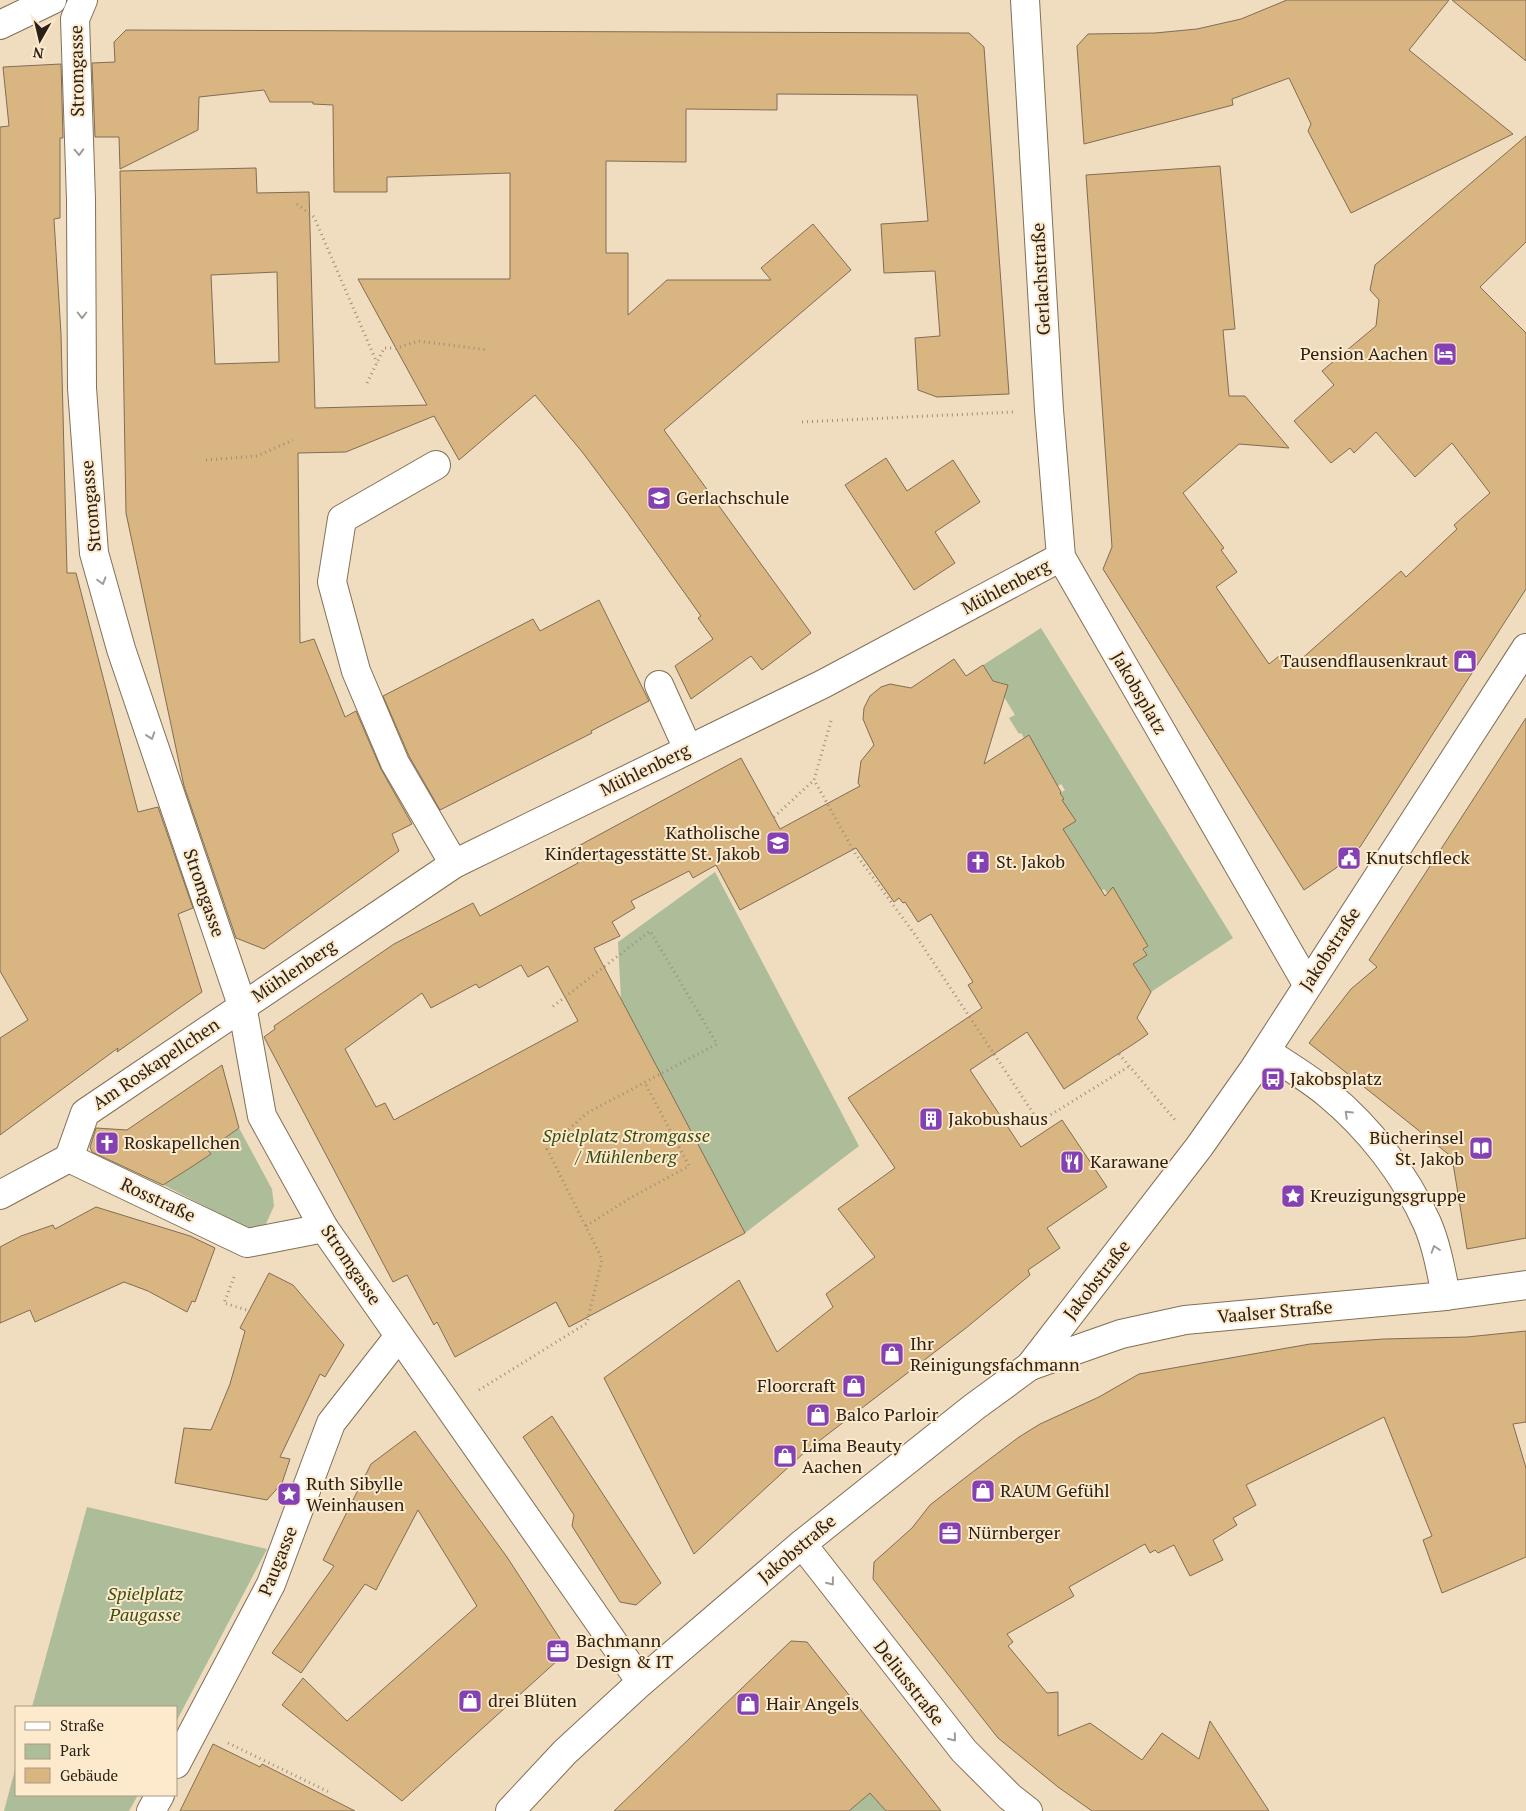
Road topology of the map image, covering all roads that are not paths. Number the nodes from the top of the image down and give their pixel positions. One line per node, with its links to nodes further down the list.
1 (52, 0): 4 (street)
2 (83, 0): 12 (street, Stromgasse, one-way to 12)
3 (1026, 0): 6 (street, Gerlachstraße)
4 (0, 25)
5 (436, 465): 10 (street)
6 (1061, 558): 9 (street, Mühlenberg); 11 (street, Jakobsplatz)
7 (1526, 648): 11 (street, Jakobstraße)
8 (659, 685): 9 (street)
9 (688, 749): 10 (street, Mühlenberg)
10 (454, 864): 12 (street, Mühlenberg)
11 (1307, 984): 13 (street, Jakobstraße)
12 (242, 1005): 14 (street, Am Roskapellchen); 16 (street, Stromgasse)
13 (1266, 1051): 18 (street, one-way to 13); 20 (street, Jakobstraße)
14 (69, 1158): 15 (street); 16 (street, Rosstraße)
15 (0, 1195)
16 (324, 1228): 19 (street, Stromgasse)
17 (1526, 1285): 18 (street, Vaalser Straße)
18 (1446, 1296): 20 (street, Vaalser Straße)
19 (399, 1336): 22 (street, Stromgasse); 23 (street, Paugasse)
20 (1030, 1366): 21 (street, Jakobstraße)
21 (802, 1544): 22 (street, Jakobstraße); 27 (street, Deliusstraße, one-way to 27)
22 (641, 1682): 26 (street, Jakobstraße)
23 (178, 1760)
24 (159, 1796): 25 (street)
25 (151, 1811)
26 (510, 1811)
27 (1028, 1811)

